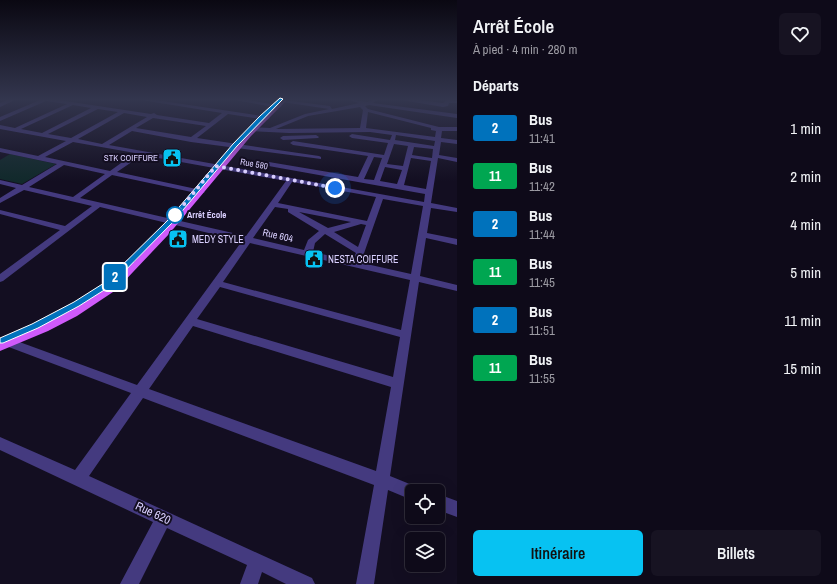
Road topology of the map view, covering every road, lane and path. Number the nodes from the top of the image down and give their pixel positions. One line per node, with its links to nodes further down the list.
1 (23, 126): 16 (street)
2 (59, 126): 21 (street)
3 (97, 126): 24 (street)
4 (135, 126): 13 (street)
5 (208, 126): 25 (street)
6 (255, 126): 14 (main road)
7 (280, 126): 17 (street)
8 (313, 126): 18 (street)
9 (314, 126): 23 (street)
10 (359, 126): 23 (street)
11 (414, 126): 35 (street)
12 (0, 127): 16 (street, Rue 580)
13 (130, 129): 25 (street); 33 (street)
14 (252, 129): 17 (street); 34 (main road)
15 (457, 129): 35 (street)
16 (15, 130): 21 (street, Rue 580)
17 (267, 131): 18 (street)
18 (289, 131): 26 (street)
19 (379, 131): 20 (street); 23 (street); 35 (street); 36 (street)
20 (395, 133): 27 (street); 35 (street)
21 (42, 135): 24 (street, Rue 580)
22 (314, 138): 23 (street); 26 (street); 31 (street)
23 (354, 139): 32 (street); 36 (street); 36 (street)
24 (72, 140): 33 (street, Rue 580); 44 (street)
25 (191, 140): 34 (street)
26 (282, 140): 29 (street); 38 (street)
27 (392, 141): 30 (street); 36 (street); 43 (street)
28 (457, 142): 35 (street)
29 (296, 143): 31 (street); 40 (street)
30 (412, 144): 35 (street); 42 (street)
31 (309, 145): 32 (street); 41 (street)
32 (328, 145): 45 (street)
33 (103, 146): 39 (street, Rue 580)
34 (237, 146): 38 (street); 51 (main road)
35 (437, 146): 42 (street); 46 (street); 64 (street)
36 (370, 148): 43 (street); 58 (street)
37 (0, 150): 44 (street)
38 (273, 151): 40 (street); 48 (street)
39 (140, 153): 51 (street, Rue 580); 55 (street)
40 (288, 153): 41 (street); 50 (street)
41 (301, 156): 45 (street); 52 (street)
42 (408, 156): 53 (street)
43 (386, 157): 49 (street)
44 (39, 158): 47 (street)
45 (319, 158): 54 (street)
46 (457, 160)
47 (63, 163): 55 (street); 61 (street)
48 (263, 163): 50 (street); 56 (street)
49 (383, 165): 53 (street); 60 (street)
50 (278, 166): 52 (street)
51 (219, 167): 56 (street, Rue 580); 63 (main road)
52 (292, 168): 54 (street)
53 (405, 168): 62 (street)
54 (312, 172): 58 (street)
55 (111, 173): 63 (street); 66 (street)
56 (254, 173): 57 (street, Rue 580)
57 (290, 180): 65 (street, Rue 580); 69 (street)
58 (360, 180): 60 (street)
59 (0, 182): 61 (street, Rue 604)
60 (376, 183): 62 (street)
61 (23, 187): 66 (street, Rue 604); 67 (street)
62 (400, 187): 64 (street)
63 (198, 191): 74 (main road)
64 (429, 192): 70 (street)
65 (380, 196): 70 (street, Rue 580); 76 (street)
66 (74, 199): 68 (street, Rue 604)
67 (0, 201)
68 (98, 204): 74 (street, Rue 604); 77 (street)
69 (273, 204): 71 (street); 80 (street)
70 (427, 205): 72 (street, Rue 580); 79 (street)
71 (287, 207): 75 (street); 78 (street)
72 (457, 210)
73 (0, 212): 77 (street)
74 (173, 222): 80 (street, Rue 604); 91 (main road)
75 (360, 222): 76 (street); 78 (street)
76 (371, 224): 82 (street)
77 (66, 229): 85 (street)
78 (325, 232): 82 (street); 83 (street)
79 (422, 235): 81 (street); 86 (street)
80 (248, 239): 83 (street, Rue 604); 87 (street)
81 (457, 242)
82 (361, 252): 84 (street)
83 (308, 253): 84 (street, Rue 604)
84 (357, 264): 86 (street, Rue 604)
85 (2, 275)
86 (415, 278): 88 (street, Rue 604); 90 (street)
87 (217, 283): 89 (street); 90 (street)
88 (457, 288)
89 (190, 321): 92 (street); 93 (street)
90 (406, 334): 92 (street)
91 (3, 344): 93 (street)
92 (398, 384): 96 (street)
93 (140, 392): 95 (street); 96 (street)
94 (0, 443): 95 (street, Rue 620)
95 (78, 479): 100 (street, Rue 620)
96 (382, 481): 97 (street); 105 (street)
97 (405, 489)
98 (445, 505): 99 (street)
99 (457, 509)
100 (164, 518): 101 (street, Rue 620); 102 (street)
101 (257, 561): 103 (street); 104 (street, Rue 620)
102 (129, 584)
103 (249, 584)
104 (306, 584)
105 (365, 584)

